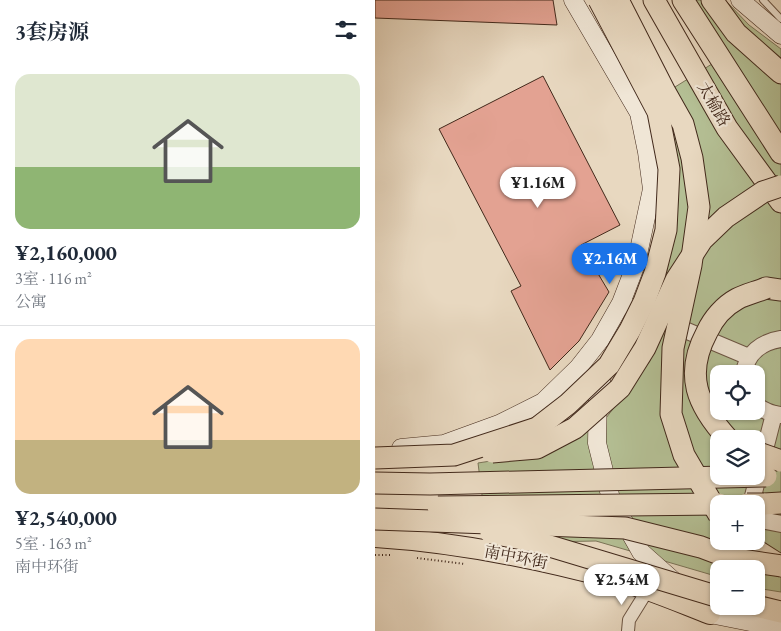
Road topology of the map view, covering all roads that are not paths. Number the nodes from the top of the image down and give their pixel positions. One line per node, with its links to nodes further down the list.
1 (573, 0): 16 (main road)
2 (599, 0): 24 (highway, bridge)
3 (618, 0): 31 (highway, bridge)
4 (654, 0): 14 (highway, 太榆路)
5 (683, 0): 12 (highway, 太榆路)
6 (712, 0): 11 (highway)
7 (740, 0): 10 (main road)
8 (763, 0): 9 (lane)
9 (781, 19)
10 (781, 35)
11 (781, 72)
12 (781, 153)
13 (781, 186): 24 (highway, bridge)
14 (781, 202)
15 (781, 290): 22 (highway, bridge)
16 (621, 303): 18 (street); 23 (main road); 44 (main road)
17 (781, 339): 18 (street)
18 (749, 357): 19 (street)
19 (747, 365)
20 (765, 411): 21 (street)
21 (777, 415): 30 (street)
22 (720, 430)
23 (375, 450)
24 (454, 455): 26 (highway, bridge)
25 (765, 455): 27 (highway, bridge)
26 (375, 458)
27 (781, 461)
28 (781, 476): 29 (highway, bridge)
29 (375, 483)
30 (754, 495)
31 (710, 500)
32 (710, 504): 35 (highway, bridge)
33 (765, 504): 34 (highway, bridge)
34 (781, 504)
35 (375, 508)
36 (375, 518): 37 (highway, bridge)
37 (417, 520): 42 (highway, bridge); 45 (highway, bridge)
38 (765, 521): 39 (street)
39 (781, 524)
40 (375, 537): 43 (main road, 南中环街)
41 (756, 550): 42 (highway)
42 (781, 566)
43 (647, 591): 46 (main road, 南中环街); 51 (street)
44 (710, 602)
45 (710, 604)
46 (710, 605)
47 (765, 608): 48 (highway)
48 (781, 612)
49 (742, 615): 50 (main road)
50 (781, 628)
51 (628, 631)

